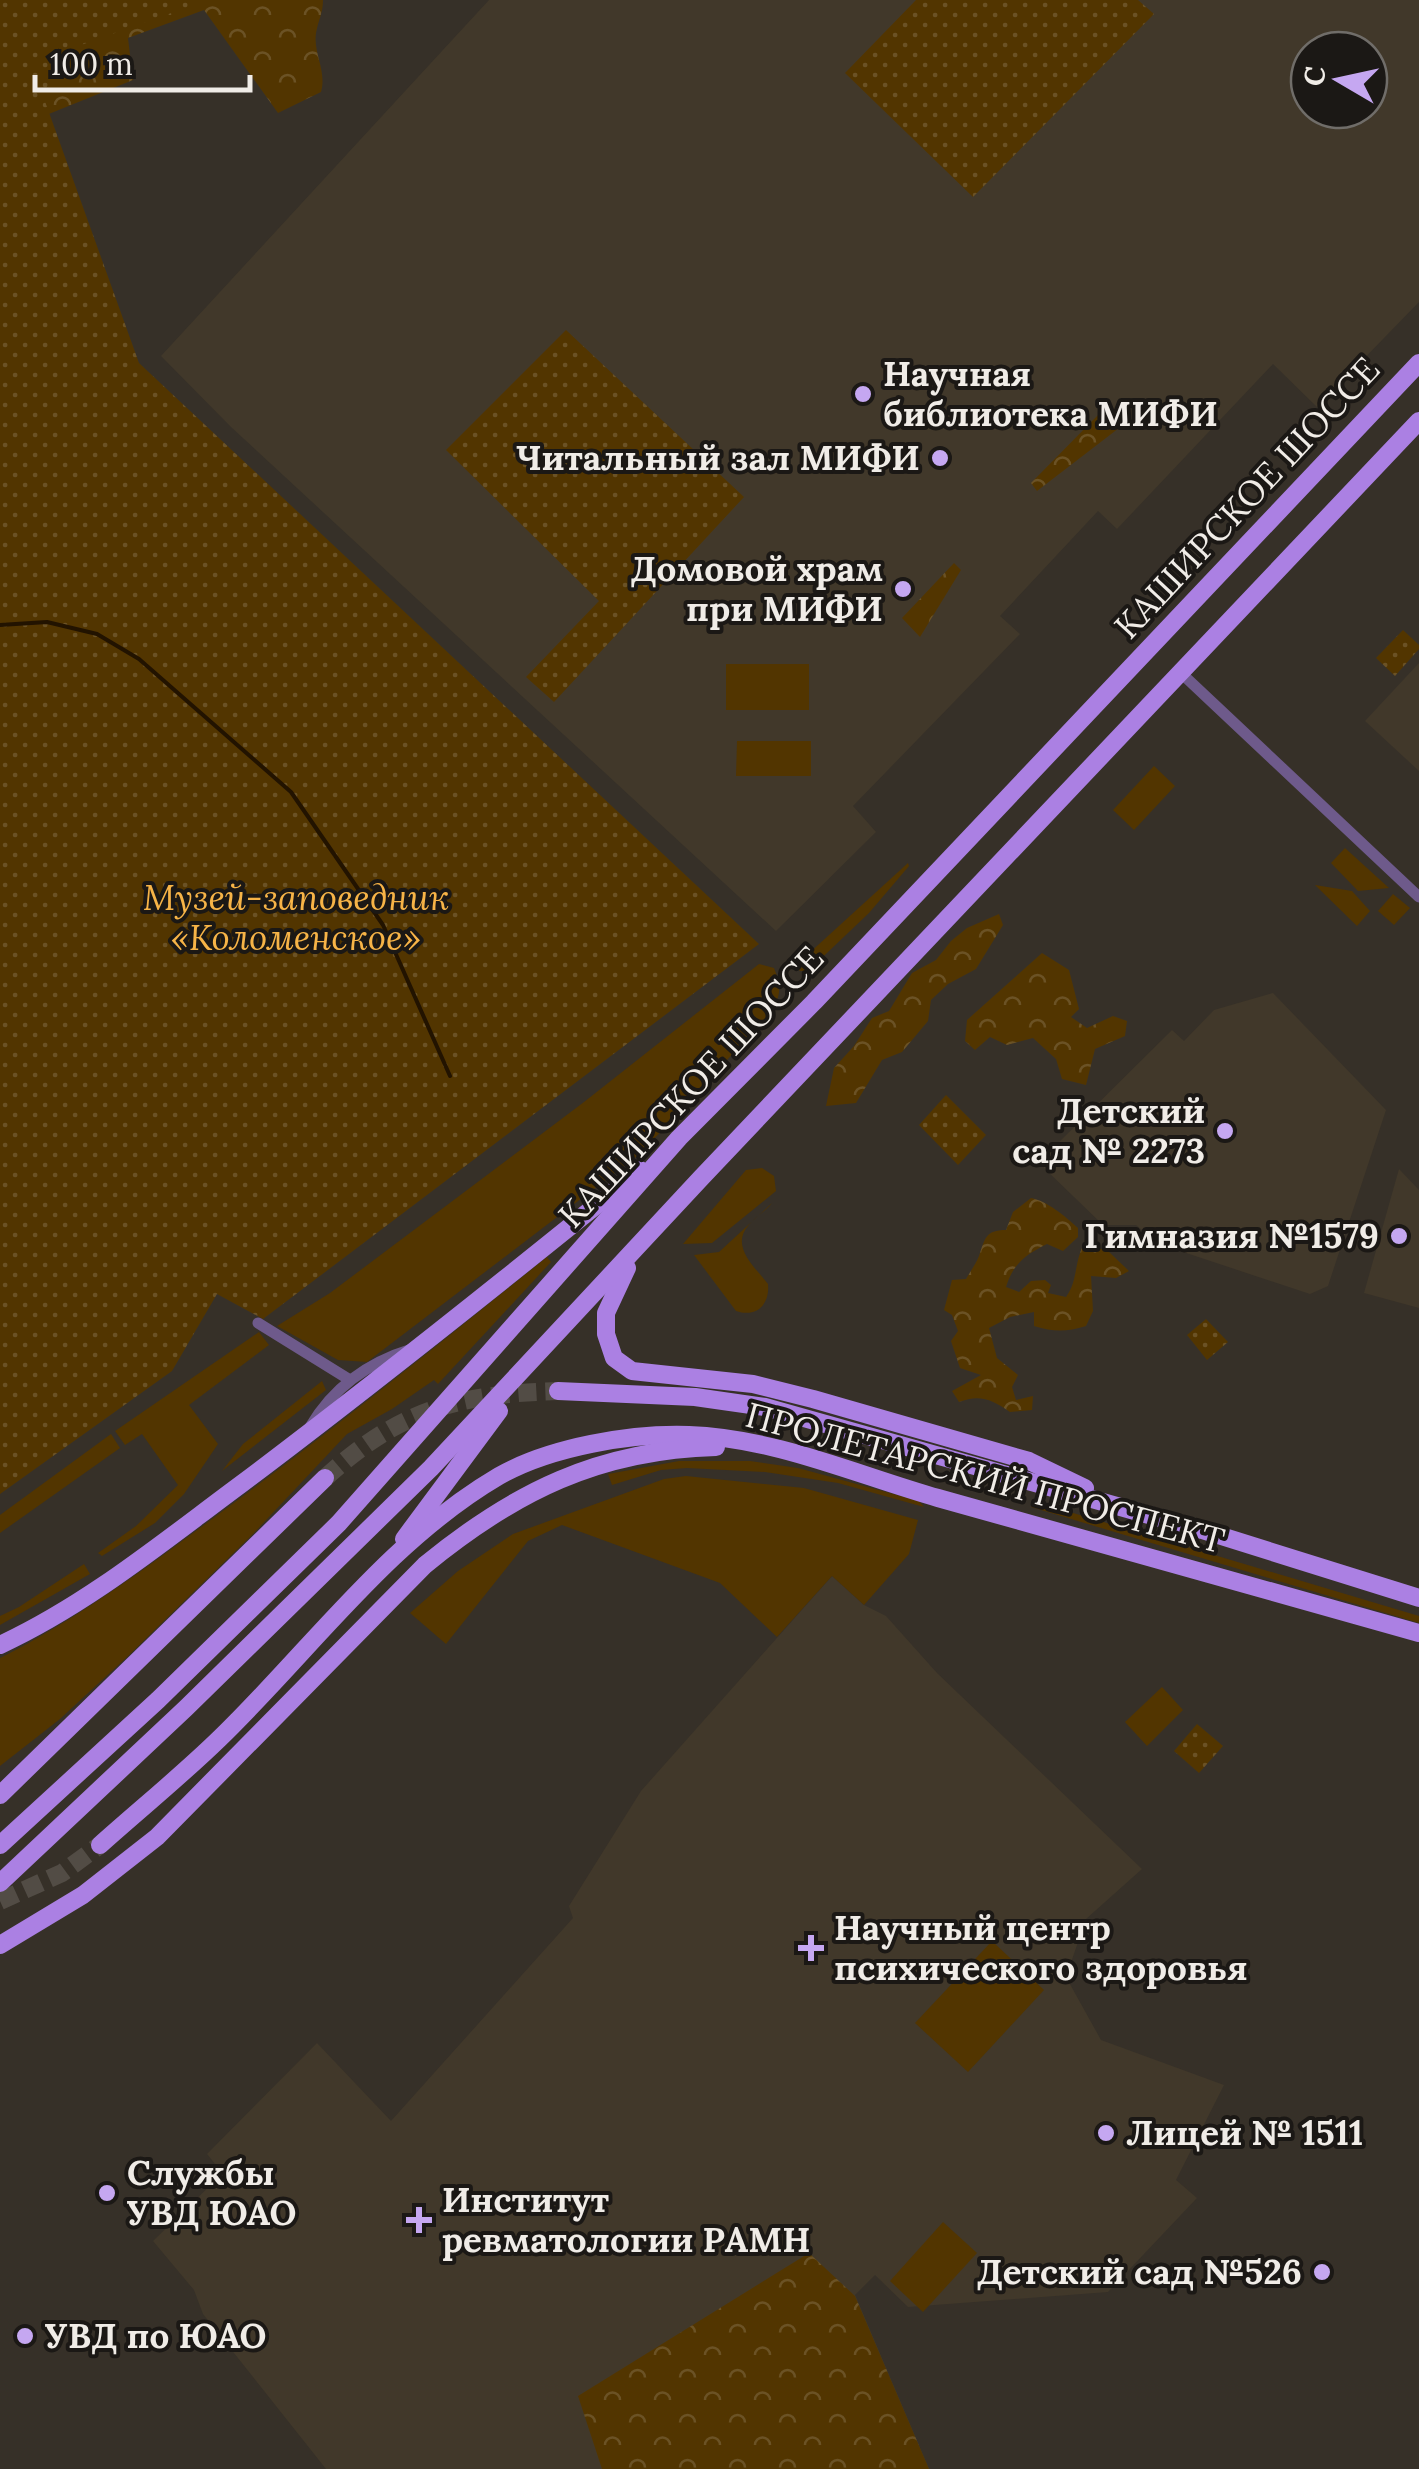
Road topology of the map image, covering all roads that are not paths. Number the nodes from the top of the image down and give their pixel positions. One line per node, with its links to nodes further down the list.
1 (1419, 363): 5 (main road, КАШИРСКОЕ ШОССЕ)
2 (1419, 421): 3 (main road, КАШИРСКОЕ ШОССЕ)
3 (1180, 672): 4 (street); 6 (main road, КАШИРСКОЕ ШОССЕ)
4 (1419, 897)
5 (679, 1138): 8 (main road); 23 (main road, КАШИРСКОЕ ШОССЕ)
6 (642, 1243): 9 (main road, КАШИРСКОЕ ШОССЕ); 15 (main road)
7 (258, 1323): 10 (street)
8 (420, 1346): 10 (street); 12 (main road)
9 (537, 1358): 16 (main road); 25 (main road, КАШИРСКОЕ ШОССЕ)
10 (350, 1380): 12 (street)
11 (558, 1391): 15 (main road, ПРОЛЕТАРСКИЙ ПРОСПЕКТ)
12 (305, 1436): 19 (main road)
13 (760, 1446): 16 (main road, ПРОЛЕТАРСКИЙ ПРОСПЕКТ); 18 (main road, ПРОЛЕТАРСКИЙ ПРОСПЕКТ); 26 (main road)
14 (324, 1478): 20 (main road)
15 (1126, 1508): 17 (main road, ПРОЛЕТАРСКИЙ ПРОСПЕКТ)
16 (385, 1566): 24 (main road)
17 (1419, 1598)
18 (1419, 1632)
19 (0, 1644)
20 (44, 1754): 21 (main road); 22 (main road)
21 (0, 1778)
22 (0, 1796)
23 (0, 1845)
24 (100, 1845)
25 (0, 1883)
26 (0, 1946)

